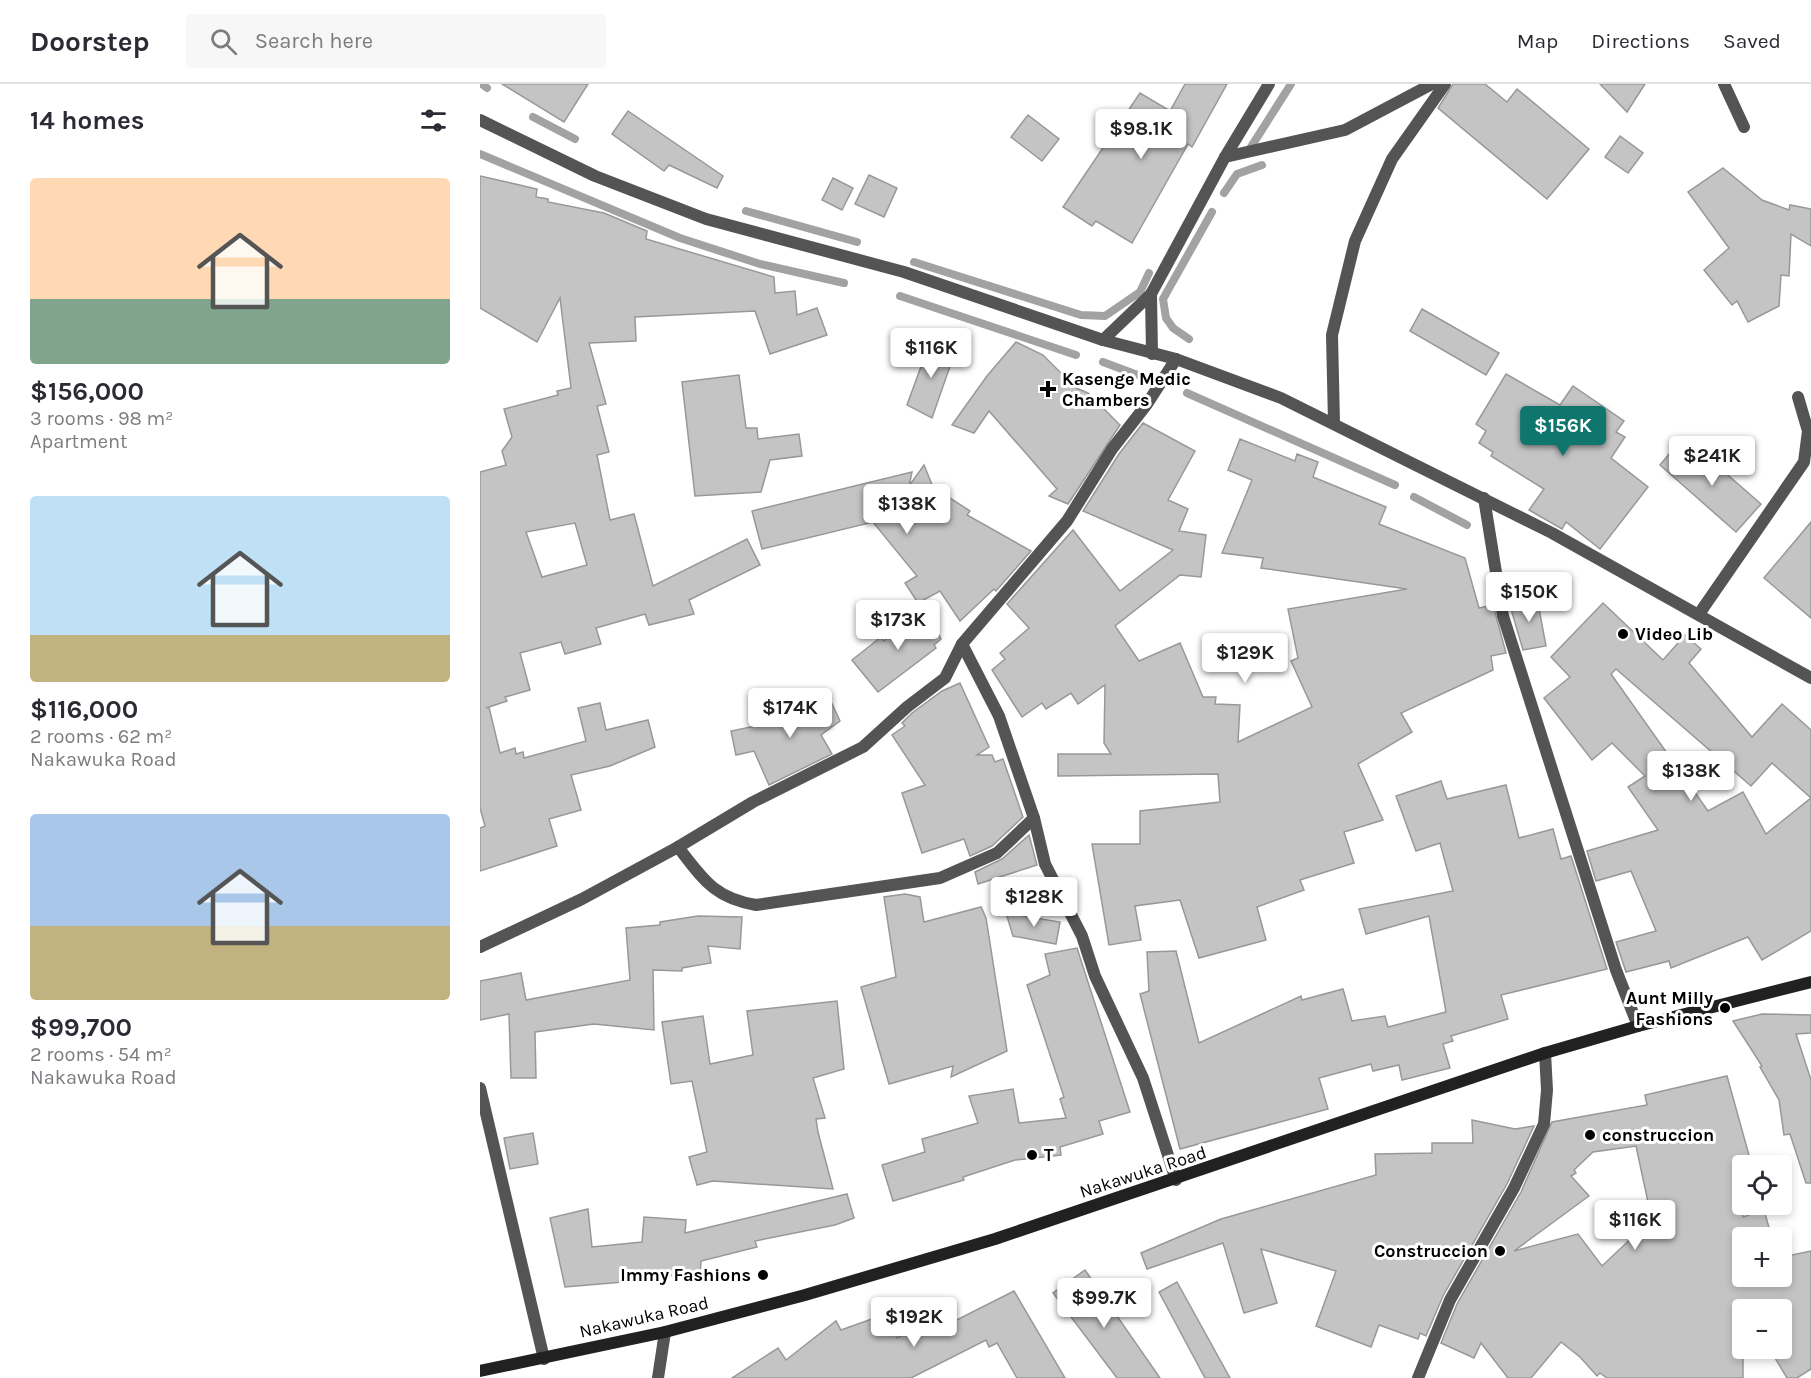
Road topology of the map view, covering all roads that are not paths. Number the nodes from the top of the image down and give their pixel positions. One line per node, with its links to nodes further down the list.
1 (1269, 84): 7 (street)
2 (1431, 84): 7 (street)
3 (1445, 84): 13 (street)
4 (1724, 84): 6 (street)
5 (480, 120): 9 (street)
6 (1744, 127)
7 (1226, 157): 8 (street)
8 (1152, 294): 9 (street); 10 (street)
9 (1103, 340): 10 (street)
10 (1152, 354): 11 (street)
11 (1176, 359): 13 (street); 16 (street)
12 (1798, 397): 15 (street)
13 (1334, 423): 14 (street)
14 (1484, 498): 15 (street); 22 (street)
15 (1699, 614): 17 (street)
16 (962, 644): 18 (street); 19 (street)
17 (1811, 678)
18 (1034, 818): 19 (street); 25 (street)
19 (678, 847): 20 (street)
20 (480, 947)
21 (1811, 982): 22 (main road, Nakawuka Road)
22 (1638, 1026): 23 (main road, Nakawuka Road)
23 (1545, 1053): 25 (main road, Nakawuka Road); 30 (street)
24 (480, 1088): 27 (street)
25 (1176, 1180): 26 (main road, Nakawuka Road)
26 (665, 1332): 27 (main road, Nakawuka Road); 29 (street)
27 (544, 1359): 28 (main road, Nakawuka Road)
28 (480, 1371)
29 (658, 1378)
30 (1418, 1378)

